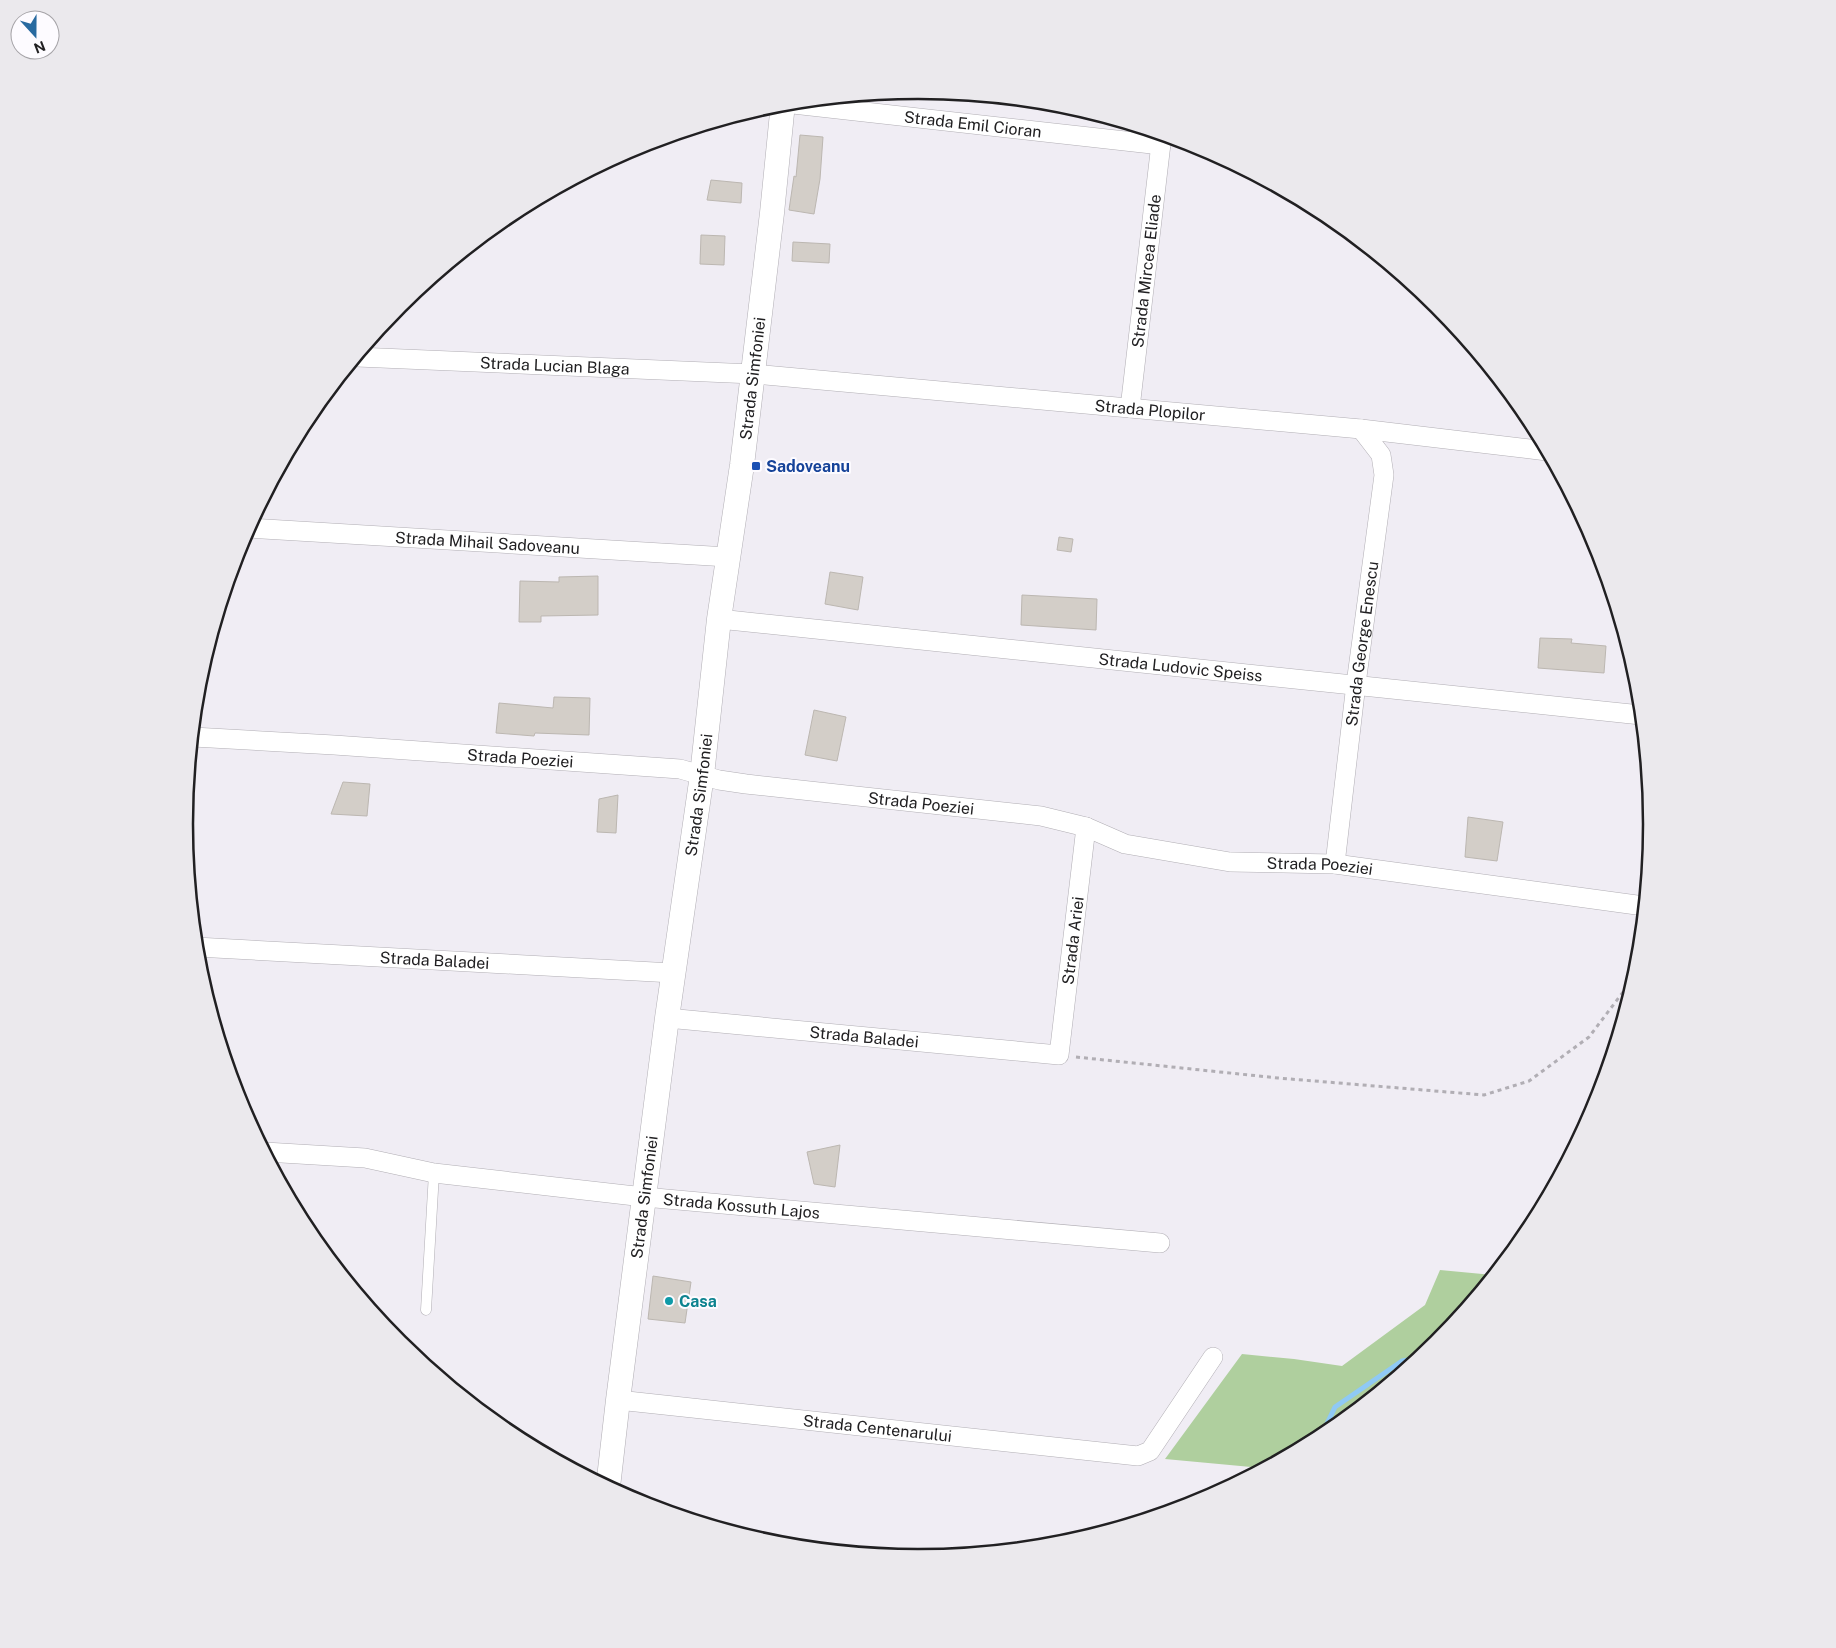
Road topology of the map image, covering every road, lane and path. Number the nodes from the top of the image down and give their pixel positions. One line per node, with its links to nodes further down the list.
1 (816, 106): 3 (street, Strada Emil Cioran)
2 (783, 112): 6 (street, Strada Simfoniei)
3 (1158, 140)
4 (1161, 140): 7 (street, Strada Mircea Eliade)
5 (364, 356): 6 (street, Strada Lucian Blaga)
6 (753, 374): 7 (street, Strada Plopilor); 11 (street, Strada Simfoniei)
7 (1130, 408): 8 (street, Strada Plopilor)
8 (1361, 429): 9 (street, Strada Plopilor); 13 (street, Strada George Enescu)
9 (1539, 450)
10 (256, 528): 11 (street, Strada Mihail Sadoveanu)
11 (728, 557): 12 (street, Strada Simfoniei)
12 (719, 619): 13 (street, Strada Ludovic Speiss); 16 (street, Strada Simfoniei)
13 (1356, 684): 14 (street, Strada Ludovic Speiss); 18 (street, Strada George Enescu)
14 (1634, 714)
15 (198, 737): 16 (street, Strada Poeziei)
16 (702, 776): 17 (street, Strada Poeziei); 21 (street, Strada Simfoniei)
17 (1086, 827): 18 (street, Strada Poeziei); 24 (street, Strada Ariei)
18 (1335, 864): 19 (street, Strada Poeziei)
19 (1638, 905)
20 (204, 947): 21 (street, Strada Baladei)
21 (673, 973): 23 (street, Strada Simfoniei)
22 (1623, 992): 24 (path)
23 (667, 1018): 24 (street, Strada Baladei); 27 (street, Strada Simfoniei)
24 (1060, 1055)
25 (272, 1152): 26 (street, Strada Kossuth Lajos)
26 (434, 1173): 27 (street, Strada Kossuth Lajos); 29 (lane)
27 (644, 1197): 28 (street, Strada Kossuth Lajos); 31 (street, Strada Simfoniei)
28 (1160, 1243)
29 (426, 1310)
30 (1213, 1357): 31 (street, Strada Centenarului)
31 (618, 1400): 32 (street, Strada Simfoniei)
32 (609, 1480)

